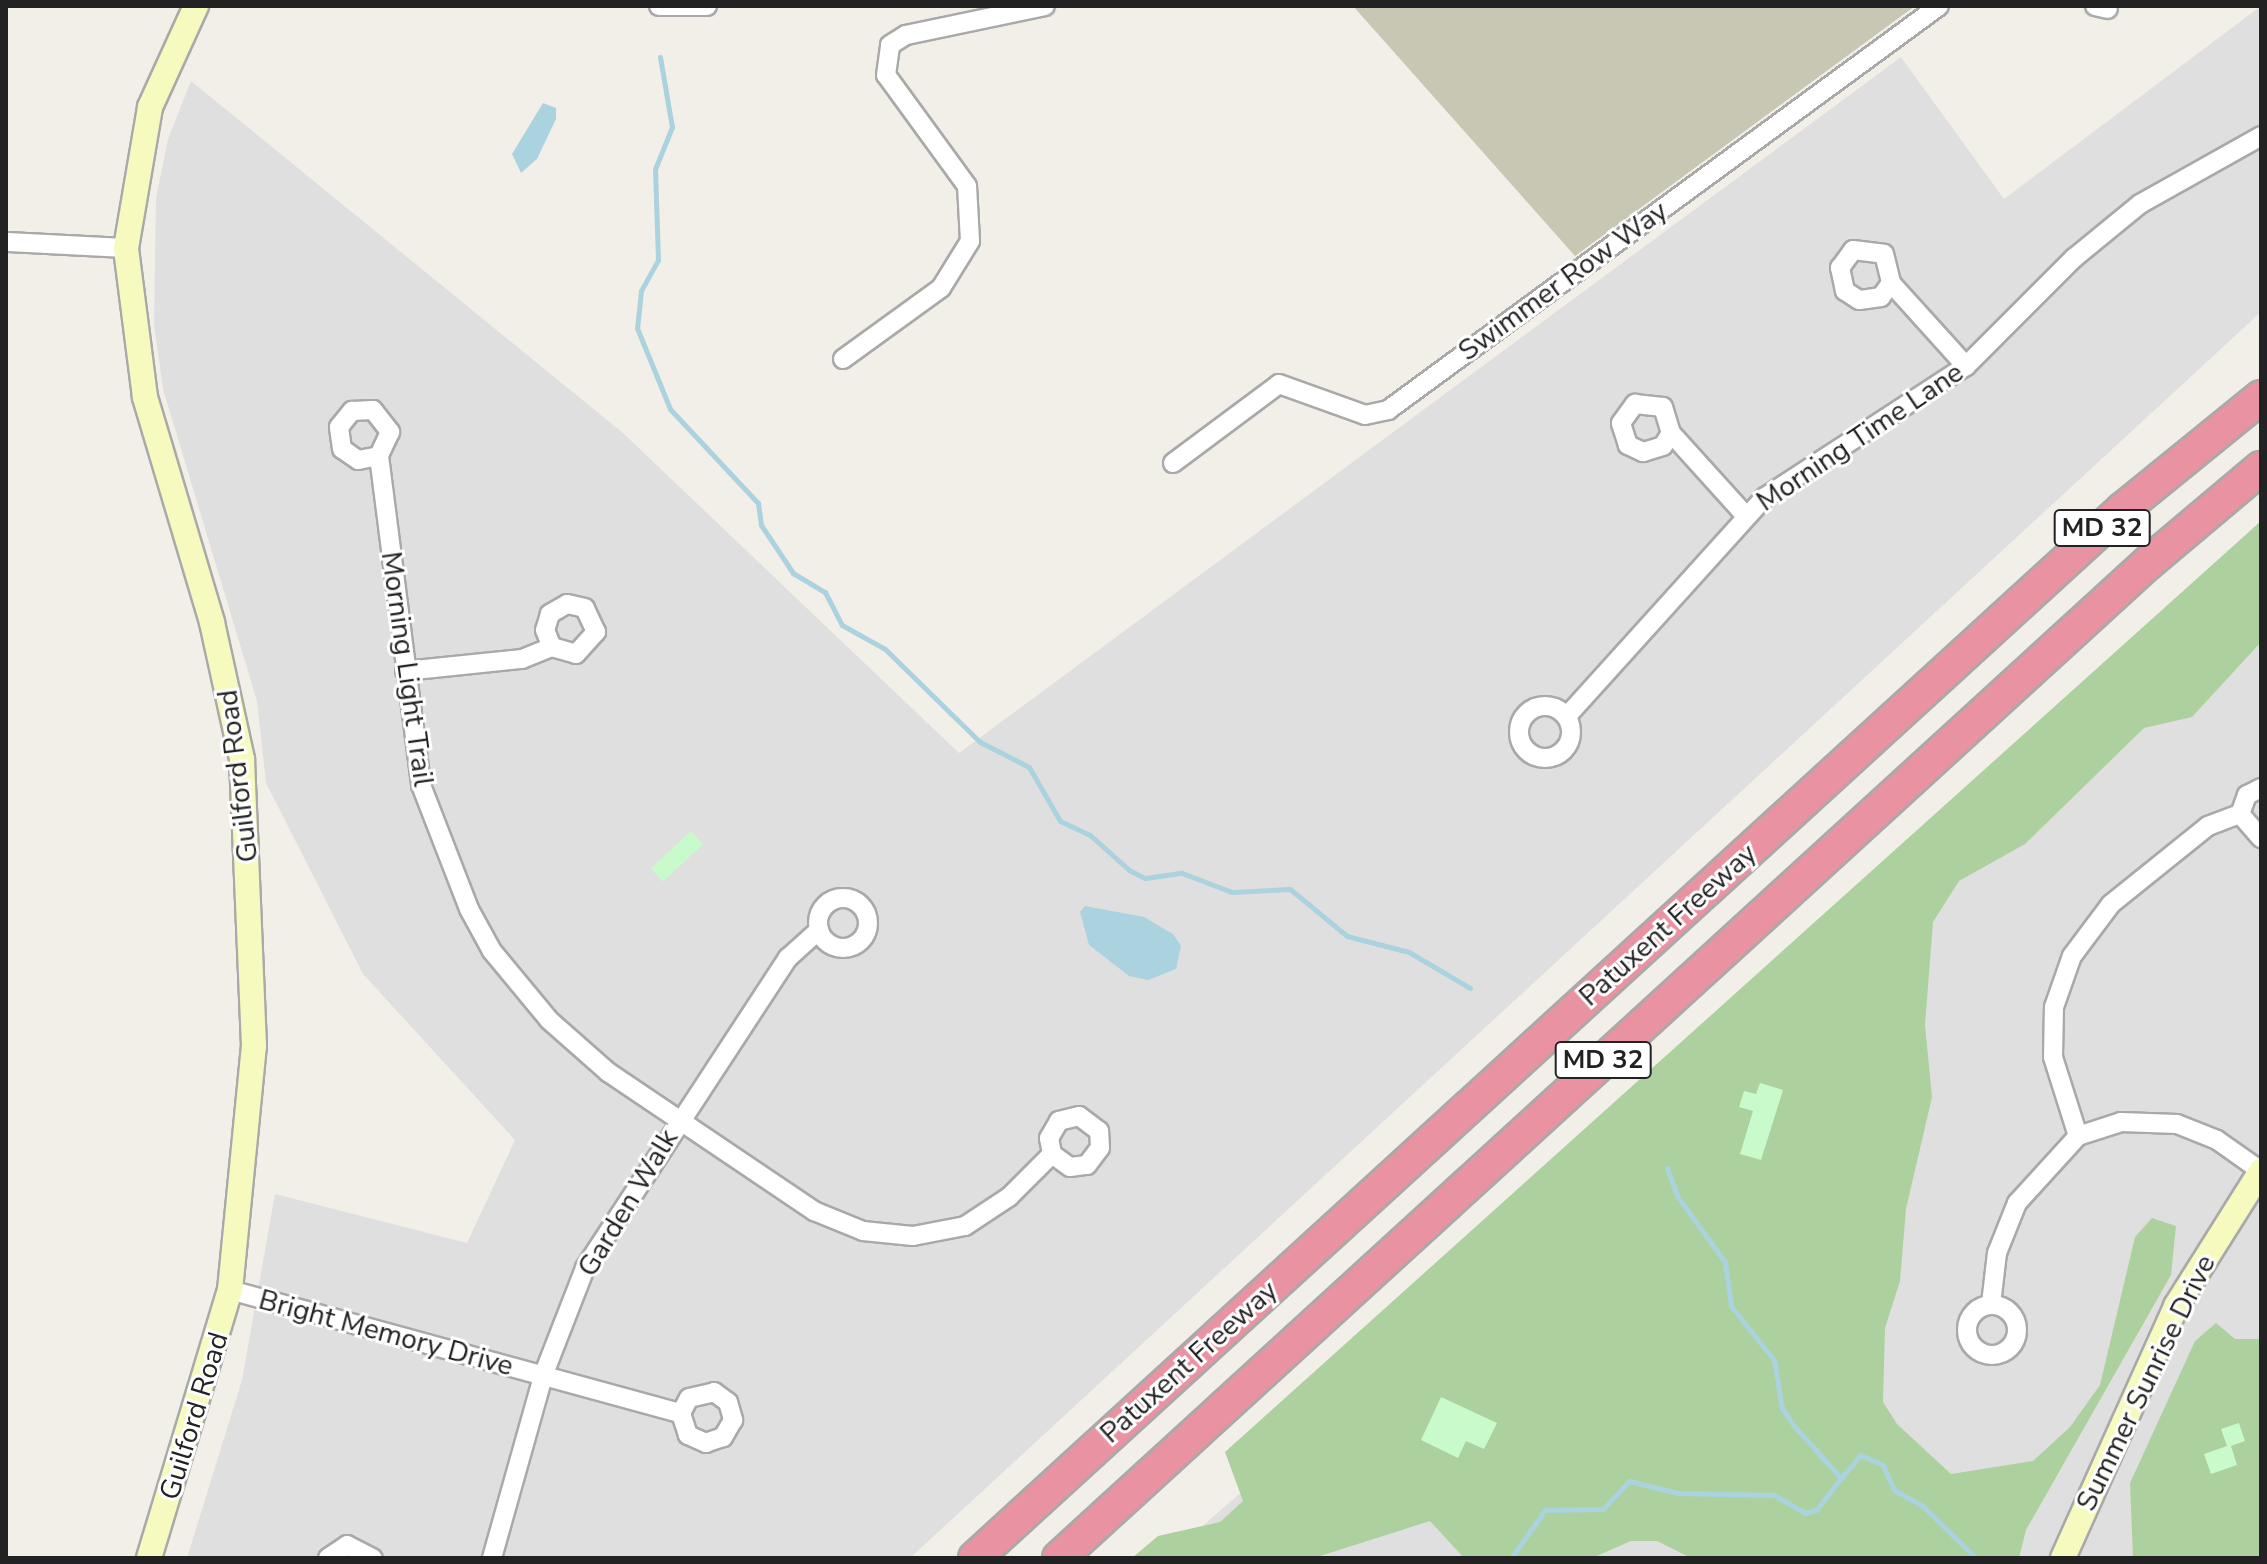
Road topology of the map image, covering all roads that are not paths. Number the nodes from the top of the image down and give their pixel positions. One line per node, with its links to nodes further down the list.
1 (196, 6): 8 (main road, Guilford Road)
2 (659, 6): 3 (street)
3 (707, 6)
4 (1045, 6): 10 (street)
5 (1939, 6): 15 (street, Swimmer Row Way)
6 (2261, 136): 11 (street, Morning Time Lane)
7 (6, 242): 8 (street)
8 (126, 248): 31 (main road, Guilford Road)
9 (1891, 283): 11 (street)
10 (843, 359)
11 (1966, 366): 18 (street, Morning Time Lane)
12 (2256, 400): 39 (highway, Patuxent Freeway / MD 32)
13 (1671, 433): 18 (street)
14 (379, 456): 21 (street, Morning Light Trail)
15 (1173, 463)
16 (2261, 468): 19 (highway, Patuxent Freeway / MD 32)
17 (2261, 481): 19 (highway)
18 (1745, 515): 22 (street, Morning Time Lane)
19 (2148, 563): 40 (highway, Patuxent Freeway / MD 32)
20 (552, 647): 21 (street)
21 (405, 671): 27 (street, Morning Light Trail)
22 (1567, 716)
23 (2261, 788): 24 (street)
24 (2240, 814): 25 (street); 28 (street)
25 (2261, 838)
26 (819, 930): 27 (street, Garden Walk)
27 (678, 1120): 29 (street, Morning Light Trail); 33 (street, Garden Walk)
28 (2078, 1136): 30 (street); 32 (street)
29 (1052, 1154)
30 (2261, 1171): 41 (main road, Summer Sunrise Drive)
31 (230, 1290): 33 (street, Bright Memory Drive); 35 (main road, Guilford Road)
32 (1991, 1304)
33 (543, 1376): 34 (street, Bright Memory Drive); 38 (street, Garden Walk)
34 (681, 1413)
35 (149, 1558)
36 (328, 1558): 37 (street)
37 (373, 1558)
38 (492, 1558)
39 (975, 1558)
40 (1059, 1558)
41 (2063, 1558)

